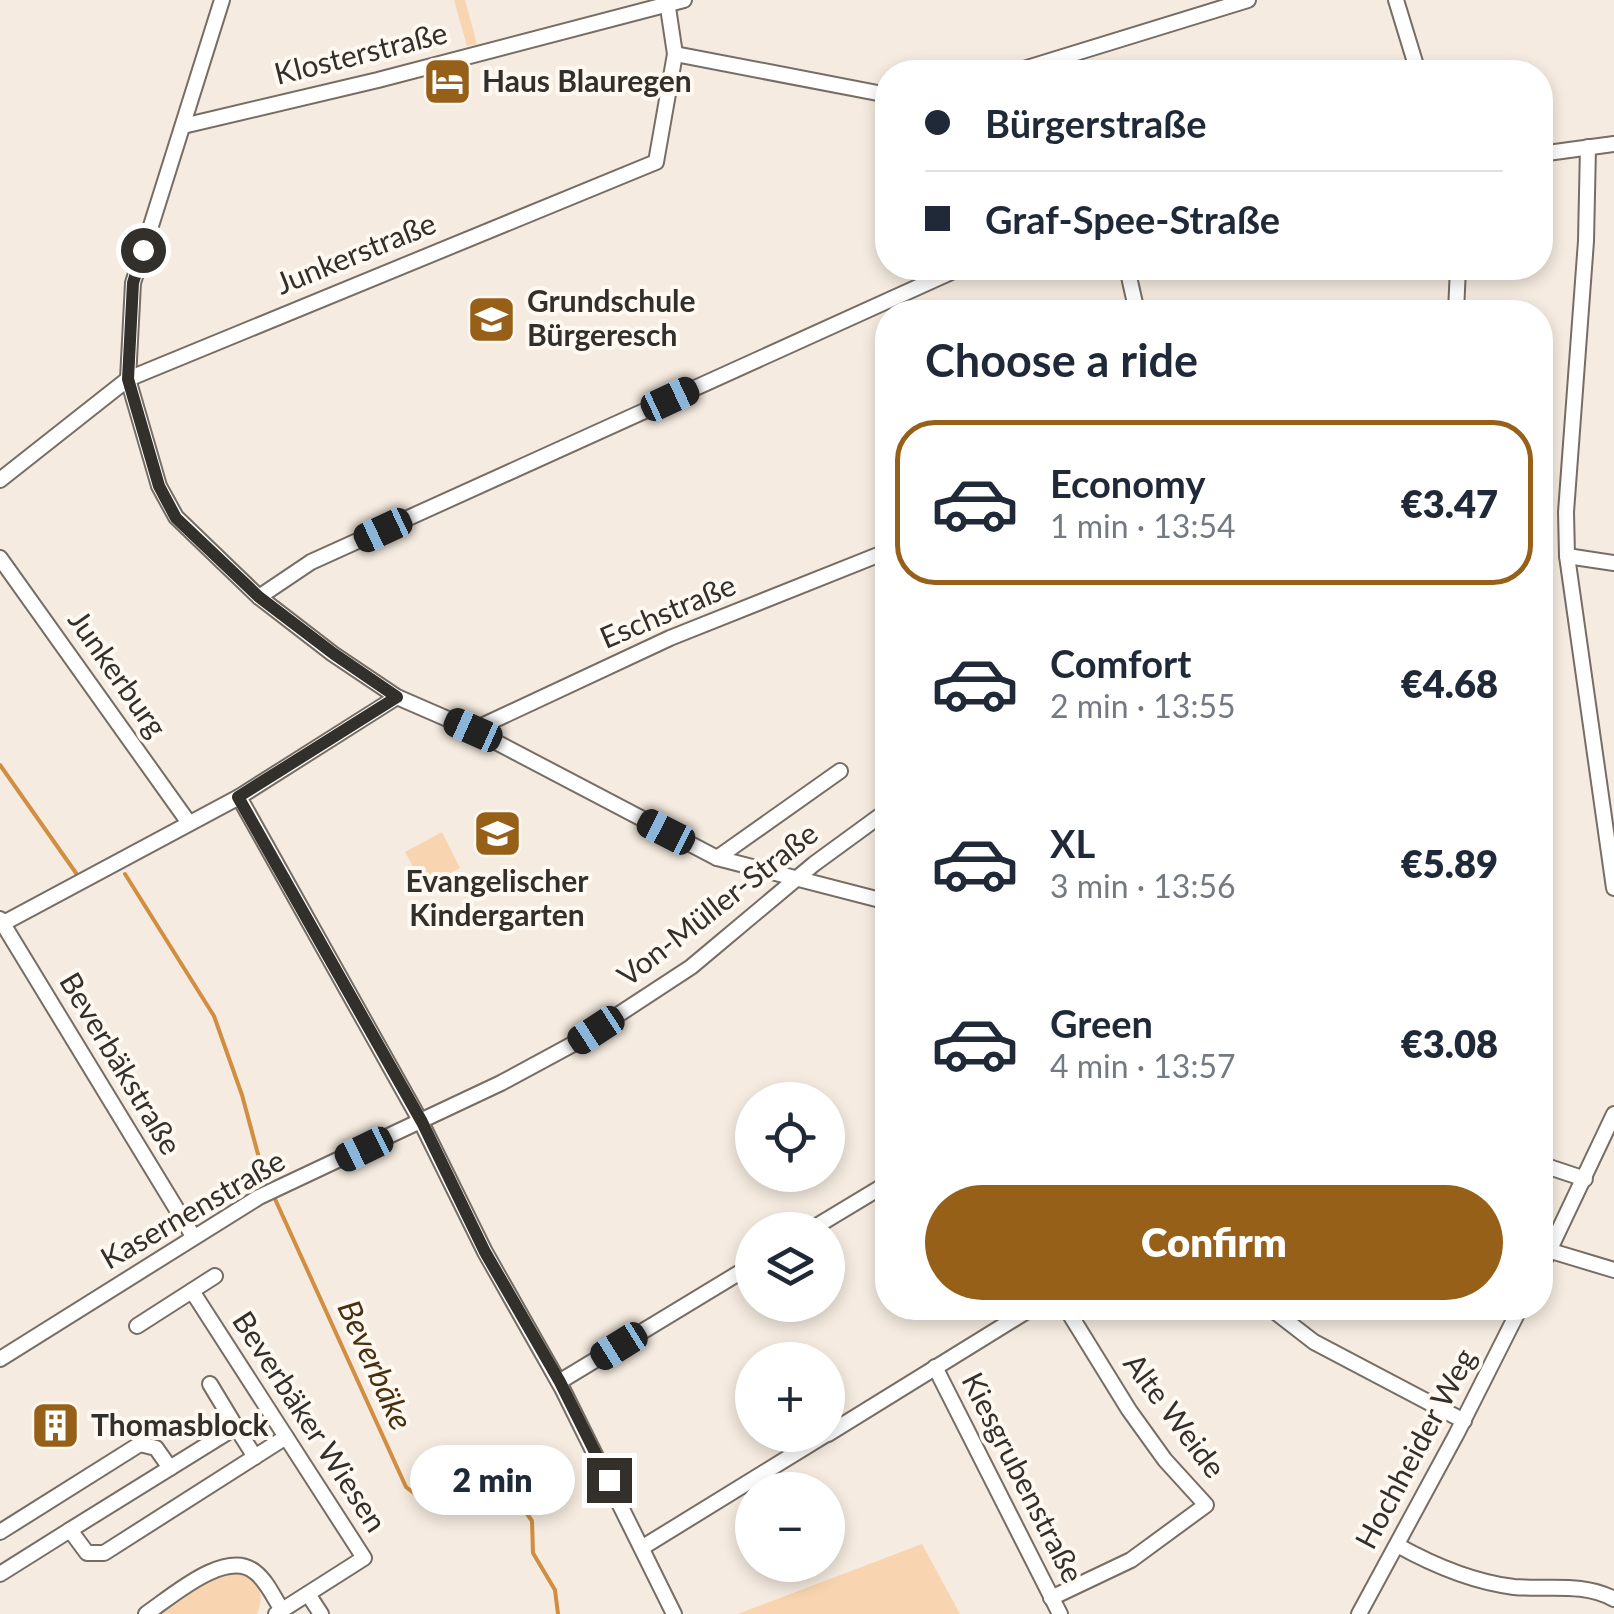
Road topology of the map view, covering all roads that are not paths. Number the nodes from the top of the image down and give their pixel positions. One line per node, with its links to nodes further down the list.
1 (222, 0): 10 (street)
2 (684, 0): 5 (street, Klosterstraße)
3 (1248, 0): 7 (street)
4 (1396, 0): 8 (street)
5 (667, 3): 6 (street); 10 (street, Klosterstraße)
6 (676, 54): 9 (street); 17 (street, Junkerstraße)
7 (1079, 60)
8 (1414, 60)
9 (875, 93)
10 (183, 126): 17 (street)
11 (1614, 144): 12 (street)
12 (1588, 147): 13 (street); 20 (street)
13 (1553, 152)
14 (934, 280): 15 (street)
15 (889, 300)
16 (875, 307): 23 (street)
17 (128, 379): 18 (street, Junkerstraße); 23 (street)
18 (0, 480)
19 (875, 556): 25 (street, Eschstraße)
20 (1567, 556): 22 (street); 32 (street)
21 (0, 558): 29 (street, Junkerburg)
22 (1614, 563)
23 (259, 597): 24 (street)
24 (397, 697): 25 (street); 27 (street)
25 (473, 730): 30 (street)
26 (840, 771): 30 (street)
27 (238, 797): 29 (street); 36 (street)
28 (875, 820): 31 (street, Von-Müller-Straße)
29 (189, 823): 34 (street)
30 (718, 858): 31 (street)
31 (796, 880): 33 (street); 36 (street, Von-Müller-Straße)
32 (1614, 888)
33 (875, 899)
34 (1, 922): 41 (street, Beverbäkstraße)
35 (1614, 1114): 38 (street)
36 (422, 1122): 41 (street, Kasernenstraße); 55 (street)
37 (1553, 1168): 38 (street)
38 (1584, 1179): 42 (street)
39 (875, 1191): 40 (street)
40 (840, 1212)
41 (193, 1236): 53 (street, Kasernenstraße)
42 (1553, 1248)
43 (1553, 1253): 44 (street)
44 (1614, 1270)
45 (735, 1275): 55 (street)
46 (215, 1276): 47 (street, Beverbäker Wiesen)
47 (192, 1291): 52 (street, Beverbäker Wiesen); 60 (street, Beverbäker Wiesen)
48 (1012, 1320): 54 (street)
49 (1073, 1320): 70 (street, Alte Weide)
50 (1286, 1320): 57 (street)
51 (1514, 1320): 57 (street, Hochheider Weg)
52 (137, 1326)
53 (0, 1359)
54 (935, 1367): 58 (street); 70 (street, Kiesgrubenstraße)
55 (560, 1382): 67 (street)
56 (210, 1384): 59 (street)
57 (1464, 1421): 66 (street, Hochheider Weg)
58 (845, 1422)
59 (236, 1427): 62 (street); 63 (street)
60 (286, 1437): 62 (street); 69 (street, Beverbäker Wiesen)
61 (797, 1452): 67 (street)
62 (255, 1457): 64 (street)
63 (170, 1468): 64 (street); 65 (street)
64 (70, 1530): 68 (street)
65 (0, 1532)
66 (1397, 1545): 71 (street); 77 (street, Hochheider Weg)
67 (643, 1548): 75 (street)
68 (0, 1574)
69 (308, 1594): 72 (street); 74 (street)
70 (1051, 1598): 76 (street, Kiesgrubenstraße)
71 (1614, 1599)
72 (279, 1612): 73 (street)
73 (146, 1614)
74 (321, 1614)
75 (674, 1614)
76 (1060, 1614)
77 (1359, 1614)

